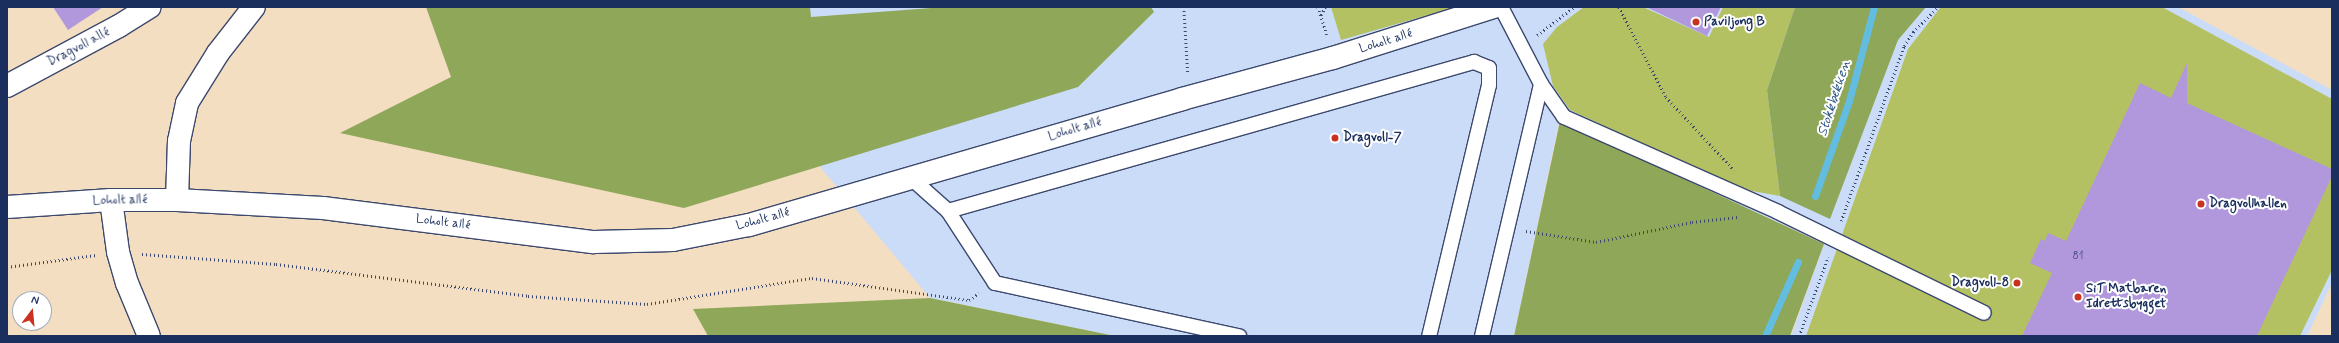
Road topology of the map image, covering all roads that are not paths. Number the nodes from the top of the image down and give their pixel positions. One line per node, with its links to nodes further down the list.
1 (149, 7): 6 (street, Dragvoll allé)
2 (254, 7): 9 (street)
3 (1494, 7): 7 (street, Loholt allé)
4 (1501, 7): 5 (lane)
5 (1541, 84): 12 (lane); 16 (lane)
6 (7, 86)
7 (911, 178): 9 (street, Loholt allé); 11 (lane)
8 (111, 200): 9 (street, Loholt allé); 10 (street, Loholt allé); 13 (street)
9 (176, 200)
10 (7, 207)
11 (948, 211): 14 (lane); 15 (lane)
12 (1984, 313)
13 (149, 336)
14 (1239, 336)
15 (1429, 336)
16 (1482, 336)

